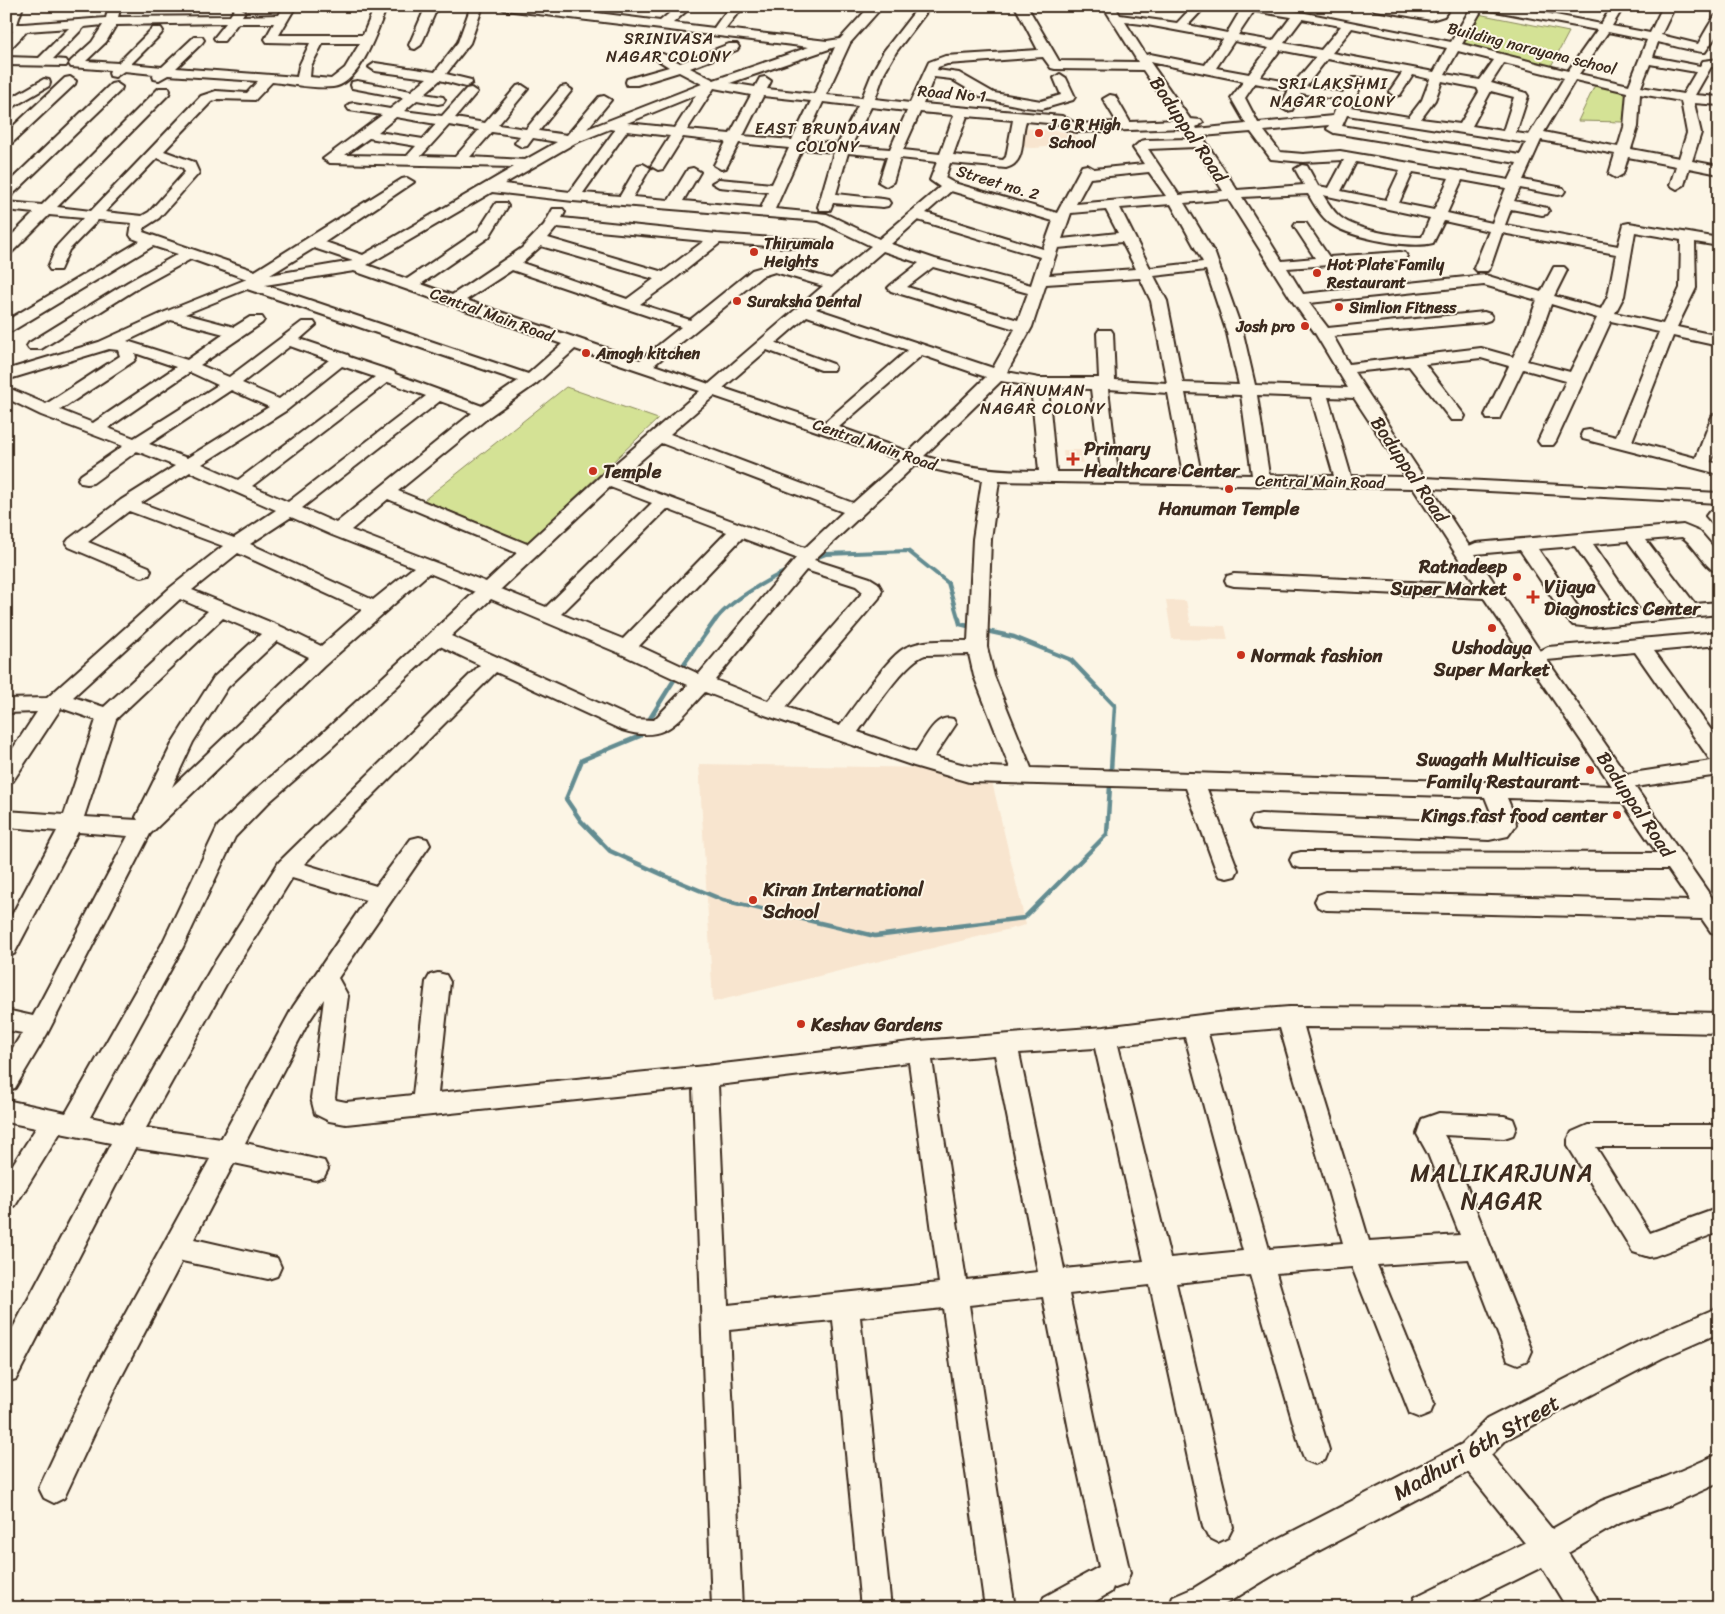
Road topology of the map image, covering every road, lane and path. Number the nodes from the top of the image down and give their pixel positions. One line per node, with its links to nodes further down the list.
1 (18, 6): 45 (street)
2 (114, 6): 36 (street)
3 (148, 6): 37 (street)
4 (192, 6): 38 (street)
5 (242, 6): 41 (street)
6 (290, 6): 35 (street)
7 (381, 6): 55 (street)
8 (432, 6): 60 (street)
9 (477, 6): 89 (street)
10 (623, 6): 33 (street)
11 (686, 6): 42 (street)
12 (743, 6): 49 (street)
13 (877, 6): 59 (street)
14 (925, 6): 120 (street)
15 (1021, 6): 68 (street)
16 (1200, 6): 46 (street)
17 (1250, 6): 31 (street, Building narayana school); 53 (street)
18 (1338, 6): 39 (street)
19 (1375, 6): 27 (street)
20 (1445, 6): 27 (street)
21 (1478, 6): 65 (street)
22 (1490, 6): 34 (street)
23 (1559, 6): 34 (street)
24 (1618, 6): 47 (street)
25 (1669, 6): 51 (street)
26 (512, 7): 28 (street)
27 (1394, 8)
28 (575, 10): 33 (street)
29 (1117, 12): 46 (street); 75 (street, Boduppal Road)
30 (63, 13): 44 (street)
31 (1299, 14): 39 (street, Building narayana school); 63 (street)
32 (1719, 17): 51 (street)
33 (612, 18): 42 (street)
34 (1552, 18): 47 (street)
35 (283, 19): 41 (street); 54 (street)
36 (111, 20): 37 (street); 40 (street); 80 (street)
37 (140, 20): 38 (street)
38 (184, 20): 41 (street)
39 (1324, 20): 43 (street, Building narayana school)
40 (80, 24): 44 (street); 74 (street)
41 (232, 24): 52 (street)
42 (664, 24): 49 (street)
43 (1349, 24): 50 (street, Building narayana school); 69 (street)
44 (58, 25): 45 (street)
45 (23, 28): 62 (street)
46 (1179, 28): 53 (street)
47 (1606, 28): 51 (street); 90 (street)
48 (157, 31): 80 (street)
49 (717, 32): 58 (street)
50 (1394, 33): 65 (street, Building narayana school); 79 (street)
51 (1654, 37): 72 (street)
52 (220, 38)
53 (1231, 38): 63 (street); 83 (street)
54 (270, 39): 57 (street); 66 (street)
55 (367, 39): 57 (street); 97 (street)
56 (198, 40): 85 (street)
57 (318, 40): 97 (street)
58 (789, 41): 61 (street); 67 (street)
59 (844, 42): 61 (street); 112 (street)
60 (416, 45)
61 (826, 45): 67 (street)
62 (6, 46)
63 (1276, 46): 69 (street); 93 (street)
64 (733, 47): 82 (street)
65 (1456, 47): 71 (street, Building narayana school); 91 (street)
66 (263, 52)
67 (804, 53): 78 (street)
68 (1046, 53): 75 (street); 87 (street)
69 (1325, 56): 79 (street); 103 (street)
70 (659, 57): 82 (street, Road No 1)
71 (1501, 58): 90 (street, Building narayana school); 101 (street)
72 (1645, 59): 84 (street); 106 (street)
73 (6, 61): 74 (street)
74 (43, 62): 76 (street)
75 (1148, 62): 83 (street); 137 (street, Boduppal Road)
76 (62, 63)
77 (1719, 63): 84 (street)
78 (773, 65): 100 (street); 108 (street)
79 (1375, 65): 86 (street)
80 (121, 67): 85 (street); 181 (street)
81 (375, 67): 89 (street)
82 (681, 67): 100 (street, Road No 1); 117 (street)
83 (1208, 69): 93 (street)
84 (1703, 70): 113 (street)
85 (164, 71): 88 (street); 102 (street)
86 (1410, 72): 91 (street); 109 (street)
87 (929, 73): 92 (street); 123 (street)
88 (214, 75): 94 (street); 110 (street)
89 (438, 76): 111 (street); 129 (street)
90 (1570, 76): 106 (street, Building narayana school); 143 (street)
91 (1437, 77): 101 (street); 130 (street)
92 (1060, 78)
93 (1252, 78): 103 (street); 135 (street)
94 (268, 79): 97 (street); 151 (street)
95 (70, 81): 121 (street)
96 (1358, 81): 125 (street)
97 (303, 82)
98 (44, 83): 119 (street)
99 (357, 85): 111 (street)
100 (711, 85): 108 (street, Road No 1); 117 (street); 138 (street)
101 (1483, 85): 136 (street); 142 (street)
102 (148, 87)
103 (1297, 88): 124 (street); 125 (street)
104 (522, 89): 133 (street)
105 (566, 90): 140 (street)
106 (1634, 90): 113 (street, Building narayana school); 150 (street)
107 (164, 91): 194 (street)
108 (759, 92): 112 (street, Road No 1); 144 (street)
109 (1395, 92)
110 (196, 95)
111 (415, 95): 115 (street); 126 (street)
112 (818, 98): 120 (street, Road No 1); 148 (street)
113 (1687, 98): 118 (street, Building narayana school); 159 (street)
114 (1110, 99): 134 (street)
115 (438, 100)
116 (604, 100): 145 (street)
117 (674, 101): 132 (street)
118 (1719, 101)
119 (9, 102): 121 (street)
120 (867, 102): 123 (street, Road No 1); 149 (street)
121 (41, 106): 146 (street)
122 (354, 107): 126 (street)
123 (916, 107): 127 (street, Road No 1); 152 (street)
124 (1287, 107)
125 (1342, 109): 130 (street); 131 (street); 155 (street)
126 (393, 112): 129 (street); 139 (street)
127 (962, 112): 128 (street, Road No 1); 154 (street, Street no. 2)
128 (1021, 117): 134 (street, Road No 1); 154 (street)
129 (444, 120): 133 (street); 147 (street)
130 (1413, 121): 136 (street)
131 (1313, 122): 135 (street); 141 (street)
132 (616, 125): 138 (street); 145 (street); 184 (street)
133 (487, 127): 140 (street); 157 (street)
134 (1126, 127): 137 (street, Road No 1)
135 (1254, 127): 137 (street); 153 (street)
136 (1464, 129): 142 (street)
137 (1196, 130): 164 (street); 182 (street, Boduppal Road)
138 (679, 132): 144 (street); 162 (street)
139 (366, 134): 147 (street); 156 (street)
140 (529, 134): 145 (street); 158 (street)
141 (1322, 136)
142 (1508, 136): 143 (street)
143 (1535, 138): 150 (street); 155 (street)
144 (735, 139): 148 (street); 161 (street)
145 (570, 140): 160 (street)
146 (6, 141)
147 (425, 143): 156 (street)
148 (797, 144): 149 (street); 178 (street)
149 (842, 149): 152 (street); 187 (street)
150 (1623, 152): 159 (street); 169 (street)
151 (156, 153): 199 (street); 201 (street)
152 (895, 154): 154 (street); 172 (street)
153 (1352, 157): 163 (street); 183 (street)
154 (943, 159): 176 (street, Street no. 2)
155 (1525, 160): 174 (street)
156 (410, 161): 157 (street)
157 (458, 162): 158 (street)
158 (506, 162): 160 (street)
159 (1685, 164): 167 (street); 175 (street)
160 (528, 165): 177 (street)
161 (721, 165)
162 (658, 166)
163 (1409, 166): 170 (street); 193 (street)
164 (1153, 167): 185 (street); 198 (street)
165 (644, 168): 186 (street)
166 (1302, 169): 179 (street)
167 (1719, 170)
168 (693, 172): 188 (street)
169 (1616, 174)
170 (1457, 175): 174 (street); 200 (street)
171 (408, 182): 209 (street)
172 (886, 182)
173 (719, 183): 178 (street)
174 (1514, 184): 180 (street); 189 (street)
175 (1678, 185)
176 (949, 186): 197 (street); 198 (street, Street no. 2)
177 (489, 188): 184 (street); 220 (street)
178 (777, 189): 196 (street)
179 (1314, 189): 182 (street); 183 (street); 200 (street)
180 (1558, 191)
181 (6, 193)
182 (1238, 193): 185 (street); 223 (street, Boduppal Road); 233 (street, Boduppal Road)
183 (1333, 193): 193 (street)
184 (572, 196): 186 (street)
185 (1175, 199): 190 (street); 222 (street)
186 (624, 201): 188 (street)
187 (883, 202)
188 (674, 204): 196 (street)
189 (1506, 204): 195 (street); 203 (street)
190 (1111, 205): 198 (street); 204 (street)
191 (6, 206): 194 (street)
192 (502, 206): 230 (street)
193 (1390, 206): 200 (street)
194 (45, 210): 199 (street); 214 (street)
195 (1542, 211)
196 (766, 213): 212 (street)
197 (916, 214): 212 (street); 213 (street)
198 (1064, 214): 213 (street)
199 (96, 216): 201 (street); 224 (street)
200 (1440, 216): 203 (street)
201 (140, 224): 207 (street)
202 (1301, 226): 218 (street)
203 (1496, 228): 215 (street); 225 (street)
204 (1126, 237): 213 (street); 227 (street)
205 (1688, 237): 210 (street); 215 (street); 246 (street)
206 (717, 238): 208 (street); 211 (street); 228 (street)
207 (151, 241): 216 (street); 245 (street)
208 (541, 241): 221 (street); 228 (street)
209 (313, 242): 220 (street, Central Main Road); 229 (street)
210 (1719, 242)
211 (818, 245)
212 (881, 245): 219 (street); 231 (street)
213 (1051, 249): 232 (street)
214 (6, 250)
215 (1624, 251): 239 (street)
216 (188, 254): 229 (street); 256 (street)
217 (1400, 256): 218 (street)
218 (1325, 261): 223 (street)
219 (930, 262): 232 (street); 244 (street)
220 (360, 263): 229 (street); 230 (street, Central Main Road)
221 (510, 264): 235 (street); 236 (street)
222 (1212, 264): 227 (street); 274 (street)
223 (1287, 264): 233 (street, Boduppal Road)
224 (55, 266)
225 (1482, 268)
226 (1559, 270): 234 (street)
227 (1144, 273): 232 (street); 273 (street)
228 (667, 278): 236 (street)
229 (255, 281): 238 (street); 269 (street)
230 (409, 285): 235 (street, Central Main Road)
231 (834, 285): 237 (street); 243 (street)
232 (1038, 286): 244 (street)
233 (1304, 298): 234 (street); 247 (street, Boduppal Road); 278 (street, Boduppal Road)
234 (1545, 299): 239 (street); 260 (street)
235 (454, 301): 252 (street, Central Main Road)
236 (629, 305): 243 (street)
237 (804, 310): 253 (street); 257 (street)
238 (170, 315): 249 (street); 254 (street)
239 (1607, 316): 246 (street); 268 (street)
240 (1484, 318): 247 (street)
241 (256, 320): 249 (street)
242 (308, 325): 250 (street)
243 (694, 326): 262 (street)
244 (1024, 327): 266 (street)
245 (6, 328)
246 (1668, 329): 251 (street); 291 (street)
247 (1334, 331): 264 (street, Boduppal Road)
248 (1105, 332): 271 (street)
249 (237, 333): 261 (street)
250 (288, 340): 258 (street); 272 (street)
251 (1719, 341)
252 (572, 343): 262 (street, Central Main Road); 269 (street)
253 (765, 344): 263 (street); 275 (street)
254 (105, 345): 255 (street); 267 (street)
255 (125, 345): 261 (street); 281 (street)
256 (35, 346)
257 (919, 349): 266 (street); 286 (street)
258 (342, 358): 265 (street); 280 (street)
259 (1413, 360): 260 (street); 264 (street); 284 (street)
260 (1518, 362): 268 (street); 283 (street)
261 (187, 366): 272 (street); 287 (street)
262 (642, 367): 275 (street, Central Main Road)
263 (828, 367)
264 (1354, 367): 304 (street, Boduppal Road)
265 (388, 375): 279 (street); 305 (street)
266 (997, 375): 270 (street); 293 (street)
267 (6, 376)
268 (1576, 379): 290 (street)
269 (531, 380): 282 (street)
270 (1039, 383): 271 (street); 297 (street)
271 (1103, 383): 273 (street); 298 (street)
272 (230, 384): 280 (street); 292 (street)
273 (1175, 388): 274 (street); 299 (street)
274 (1248, 389): 277 (street); 302 (street)
275 (712, 391): 286 (street, Central Main Road); 289 (street)
276 (6, 392): 281 (street)
277 (1318, 392): 278 (street); 303 (street)
278 (1360, 393): 304 (street, Boduppal Road)
279 (438, 395): 282 (street); 309 (street)
280 (281, 406): 294 (street)
281 (47, 411): 287 (street)
282 (484, 412): 306 (street)
283 (1493, 415)
284 (1457, 416)
285 (1719, 419): 295 (street)
286 (828, 428): 293 (street, Central Main Road)
287 (96, 429): 292 (street)
288 (1589, 435): 291 (street)
289 (660, 436): 301 (street); 310 (street)
290 (1547, 442)
291 (1622, 444): 295 (street)
292 (135, 445): 294 (street); 300 (street)
293 (912, 458): 296 (street, Central Main Road); 310 (street)
294 (187, 464): 305 (street); 308 (street)
295 (1711, 467)
296 (991, 476): 297 (street, Central Main Road); 338 (street)
297 (1048, 476): 298 (street, Central Main Road)
298 (1110, 477): 299 (street, Central Main Road)
299 (1193, 478): 302 (street, Central Main Road)
300 (87, 480)
301 (607, 480): 307 (street); 319 (street)
302 (1261, 480): 303 (street, Central Main Road)
303 (1344, 482): 304 (street, Central Main Road)
304 (1426, 483): 311 (street, Central Main Road); 318 (street, Boduppal Road); 327 (street, Boduppal Road)
305 (240, 487): 309 (street)
306 (386, 492): 313 (street); 319 (street)
307 (664, 502): 312 (street); 332 (street)
308 (127, 504): 317 (street); 323 (street)
309 (290, 509): 313 (street); 317 (street)
310 (855, 510): 320 (street)
311 (1718, 512)
312 (740, 530): 320 (street); 339 (street)
313 (338, 531): 321 (street)
314 (1632, 534): 315 (street); 322 (street); 331 (street)
315 (1580, 539): 316 (street); 333 (street)
316 (1525, 544): 318 (street); 333 (street)
317 (236, 545): 325 (street); 328 (street)
318 (1476, 549): 340 (street, Boduppal Road)
319 (530, 552): 326 (street)
320 (805, 560): 343 (street); 346 (street)
321 (426, 565): 326 (street); 328 (street)
322 (1719, 567)
323 (142, 571)
324 (1234, 580): 327 (street)
325 (178, 592): 330 (street); 344 (street)
326 (488, 592): 332 (street); 335 (street)
327 (1490, 592): 356 (street, Boduppal Road)
328 (374, 608): 341 (street)
329 (1719, 608): 331 (street)
330 (221, 609): 334 (street); 347 (street)
331 (1690, 611): 333 (street)
332 (548, 616): 339 (street)
333 (1634, 617)
334 (275, 632): 341 (street); 361 (street)
335 (437, 637): 342 (street); 385 (street)
336 (1719, 638): 337 (street)
337 (1640, 646): 340 (street); 350 (street)
338 (977, 647): 349 (street); 354 (street)
339 (626, 648): 343 (street)
340 (1548, 654): 356 (street, Boduppal Road)
341 (322, 655): 361 (street)
342 (494, 663): 343 (street); 365 (street)
343 (702, 683): 346 (street)
344 (55, 702): 345 (street); 347 (street); 353 (street)
345 (6, 706)
346 (772, 710): 349 (street)
347 (107, 716): 360 (street)
348 (946, 724): 351 (street)
349 (845, 734): 351 (street)
350 (1719, 757)
351 (921, 761): 354 (street)
352 (1719, 767): 356 (street)
353 (6, 776)
354 (1024, 776): 355 (street)
355 (1194, 782): 357 (street); 366 (street)
356 (1629, 785): 357 (street); 364 (street, Boduppal Road); 369 (street, Boduppal Road)
357 (1493, 790): 359 (street)
358 (6, 819): 360 (street)
359 (1261, 822)
360 (71, 825): 361 (street); 370 (street)
361 (142, 829): 376 (street)
362 (419, 845): 367 (street)
363 (1301, 860): 364 (street)
364 (1675, 861): 369 (street, Boduppal Road)
365 (287, 868): 367 (street); 387 (street)
366 (1227, 870)
367 (382, 896): 371 (street)
368 (1326, 901): 369 (street)
369 (1715, 912)
370 (6, 948)
371 (327, 978): 383 (street); 389 (street)
372 (438, 982): 383 (street)
373 (1289, 1017): 375 (street); 377 (street); 395 (street)
374 (6, 1020): 376 (street)
375 (1719, 1024)
376 (39, 1027): 382 (street)
377 (1194, 1027): 378 (street); 396 (street)
378 (1104, 1037): 379 (street); 398 (street)
379 (1005, 1044): 380 (street); 399 (street)
380 (918, 1051): 381 (street); 400 (street)
381 (705, 1076): 383 (street); 402 (street)
382 (6, 1081)
383 (424, 1104)
384 (6, 1111): 385 (street)
385 (64, 1122): 387 (street); 391 (street)
386 (1504, 1127): 393 (street)
387 (128, 1136): 389 (street); 405 (street)
388 (1719, 1136): 392 (street)
389 (229, 1151): 390 (street); 394 (street)
390 (315, 1169)
391 (6, 1198)
392 (1719, 1220)
393 (1477, 1246): 395 (street); 404 (street)
394 (177, 1248): 397 (street); 410 (street)
395 (1359, 1252): 396 (street); 406 (street)
396 (1259, 1262): 398 (street); 407 (street)
397 (268, 1267)
398 (1160, 1272): 399 (street); 411 (street)
399 (1053, 1284): 400 (street); 416 (street)
400 (955, 1294): 401 (street); 415 (street)
401 (845, 1306): 402 (street); 414 (street)
402 (715, 1319): 413 (street)
403 (1719, 1320): 408 (street, Madhuri 6th Street)
404 (1518, 1351)
405 (6, 1369)
406 (1420, 1404)
407 (1316, 1450)
408 (1472, 1454): 412 (street); 417 (street, Madhuri 6th Street)
409 (1719, 1468): 412 (street)
410 (54, 1488)
411 (1218, 1527)
412 (1548, 1548): 418 (street); 419 (street)
413 (726, 1608)
414 (876, 1608)
415 (1000, 1608)
416 (1055, 1608)
417 (1184, 1608)
418 (1426, 1608)
419 (1585, 1608)

